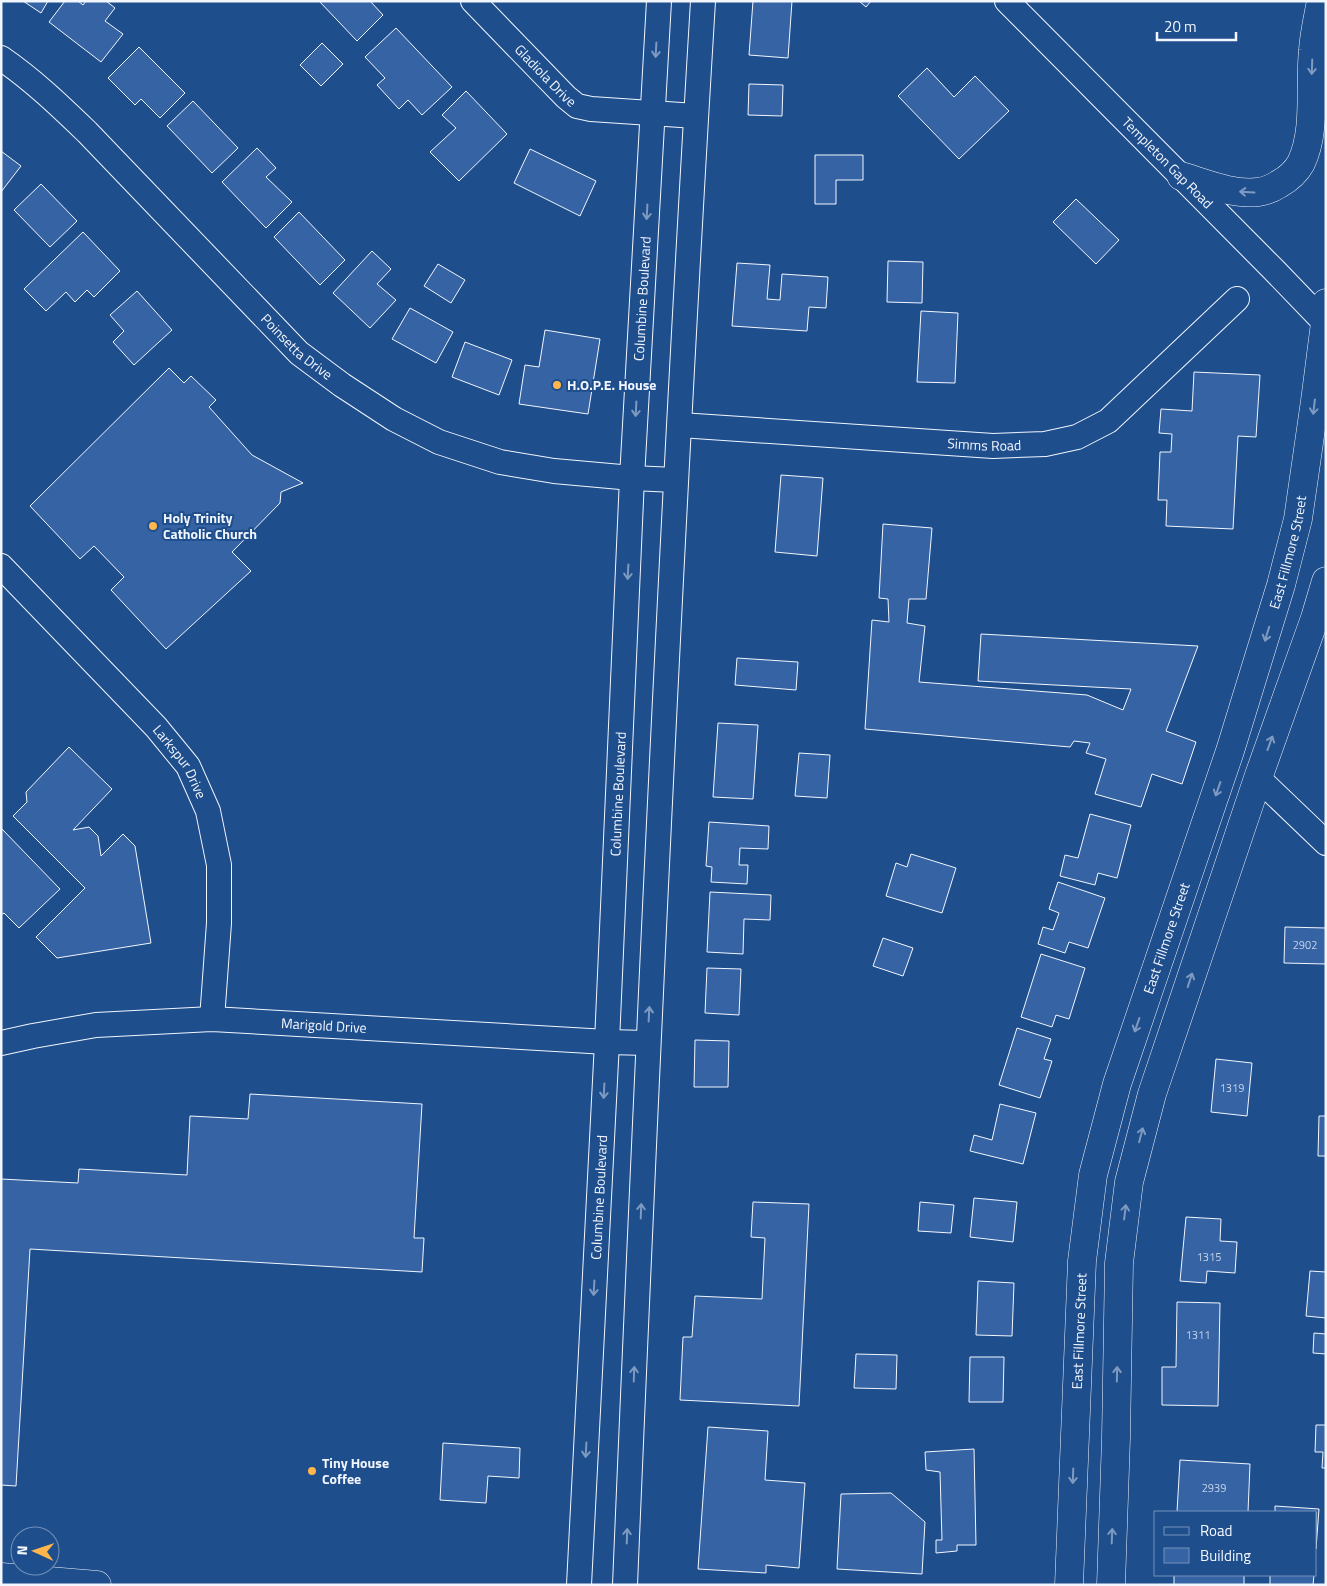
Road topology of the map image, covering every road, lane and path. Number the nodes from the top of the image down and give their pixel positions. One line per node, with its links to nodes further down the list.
1 (473, 1): 7 (street, Gladiola Drive)
2 (659, 1): 7 (street, Columbine Boulevard, one-way to 7)
3 (703, 1): 8 (street)
4 (1007, 1): 9 (street, Templeton Gap Road)
5 (1321, 1): 9 (main road, one-way to 9)
6 (1, 58): 13 (street, Poinsetta Drive)
7 (652, 114): 8 (street, Gladiola Drive); 13 (street, Columbine Boulevard, one-way to 13)
8 (696, 116): 12 (street)
9 (1181, 176): 11 (street, Templeton Gap Road)
10 (1237, 299): 12 (street, Simms Road)
11 (1325, 317): 27 (main road, East Fillmore Street, one-way to 27)
12 (680, 425): 14 (street)
13 (632, 478): 14 (street, Poinsetta Drive); 20 (street, Columbine Boulevard, one-way to 20)
14 (675, 480): 22 (street, one-way to 14)
15 (1, 566): 19 (street, Larkspur Drive)
16 (1326, 582): 17 (main road, one-way to 16)
17 (1258, 778): 18 (street); 28 (main road, one-way to 17)
18 (1326, 844)
19 (212, 1019): 20 (street, Marigold Drive); 21 (street, Marigold Drive)
20 (607, 1042): 22 (street, Marigold Drive); 25 (street, Columbine Boulevard, one-way to 25)
21 (1, 1043)
22 (648, 1043): 26 (street, one-way to 22)
23 (1, 1578): 24 (main road)
24 (97, 1585)
25 (579, 1585)
26 (625, 1585)
27 (1069, 1585)
28 (1110, 1585)

